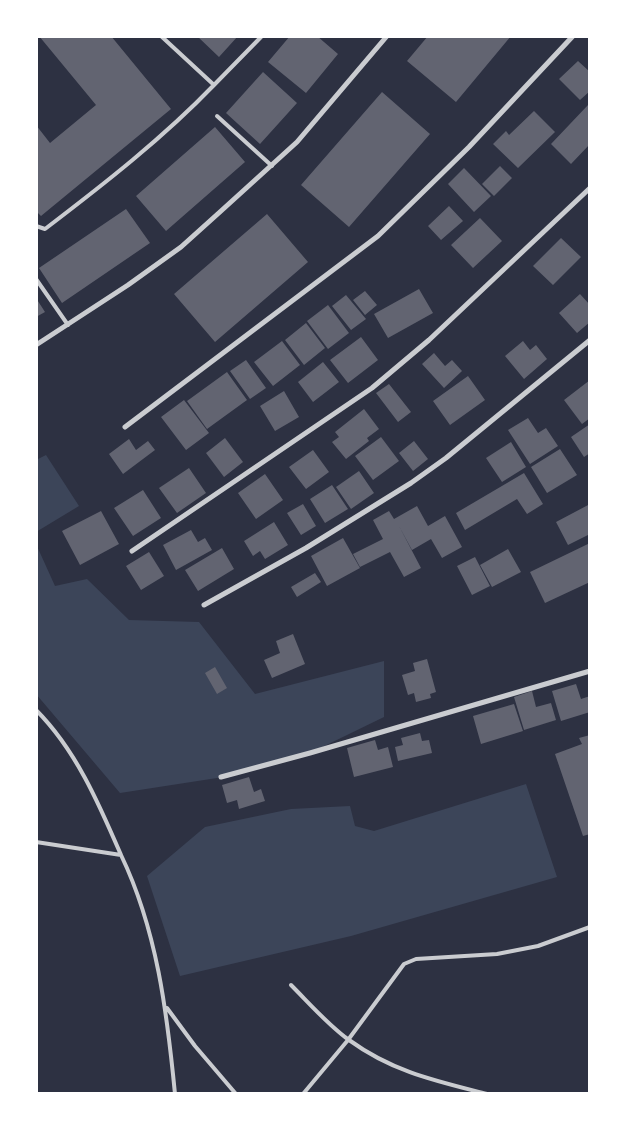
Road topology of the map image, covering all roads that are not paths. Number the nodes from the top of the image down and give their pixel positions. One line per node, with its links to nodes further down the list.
1 (161, 36): 5 (lane)
2 (262, 36): 5 (lane)
3 (386, 36): 7 (street)
4 (573, 36): 14 (street)
5 (214, 85): 9 (lane)
6 (217, 116): 7 (lane)
7 (272, 166): 11 (street)
8 (590, 188): 15 (street)
9 (36, 226)
10 (36, 278): 11 (lane)
11 (68, 325): 13 (street)
12 (590, 340): 16 (street)
13 (36, 345)
14 (125, 427)
15 (132, 551)
16 (204, 605)
17 (590, 671): 19 (street)
18 (36, 710): 21 (lane)
19 (221, 777)
20 (36, 842): 21 (lane)
21 (121, 855): 24 (lane)
22 (590, 927): 25 (lane)
23 (291, 985): 25 (lane)
24 (166, 1006): 26 (lane); 27 (lane)
25 (348, 1040): 28 (lane); 29 (lane)
26 (175, 1094)
27 (236, 1094)
28 (303, 1094)
29 (487, 1094)

